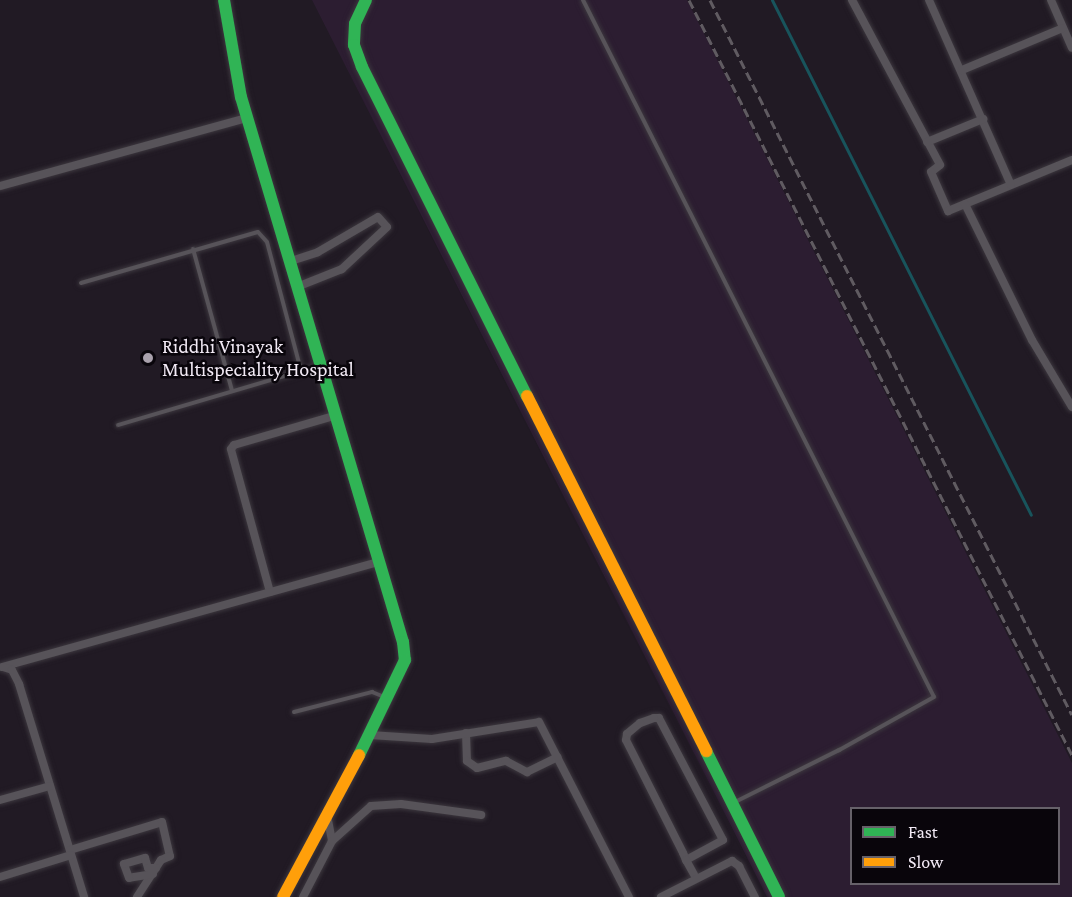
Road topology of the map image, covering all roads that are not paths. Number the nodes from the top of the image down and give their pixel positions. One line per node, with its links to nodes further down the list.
1 (224, 0): 10 (street)
2 (366, 0): 37 (street)
3 (583, 0): 37 (lane)
4 (852, 0): 12 (street)
5 (929, 0): 9 (street)
6 (1051, 0): 7 (street)
7 (1063, 28): 8 (street); 9 (street)
8 (1072, 48)
9 (962, 70): 11 (street)
10 (248, 118): 15 (street); 18 (street)
11 (983, 119): 12 (street); 14 (street)
12 (927, 142): 16 (street)
13 (1072, 160): 14 (street)
14 (1011, 185): 16 (street)
15 (0, 186)
16 (965, 204): 24 (street)
17 (193, 249): 19 (lane); 22 (lane); 23 (lane)
18 (291, 261): 20 (street); 20 (street)
19 (81, 283)
20 (299, 286): 21 (street)
21 (322, 365): 22 (lane); 25 (street)
22 (301, 371): 23 (lane)
23 (232, 391): 26 (lane)
24 (1072, 407)
25 (337, 415): 27 (street); 28 (street)
26 (118, 425)
27 (380, 562): 28 (street); 30 (street)
28 (270, 592): 29 (street)
29 (1, 667): 35 (street)
30 (389, 699): 31 (lane); 33 (street)
31 (294, 712)
32 (466, 733): 33 (street); 34 (street); 34 (street)
33 (370, 735): 38 (street)
34 (558, 756): 49 (street)
35 (50, 786): 36 (street); 41 (street)
36 (0, 800)
37 (732, 803): 52 (street)
38 (326, 812): 40 (street); 47 (street)
39 (481, 815): 40 (street)
40 (333, 841): 48 (street)
41 (70, 853): 43 (street); 45 (street); 46 (street)
42 (686, 860): 42 (street); 44 (street)
43 (0, 877)
44 (696, 878): 50 (street); 51 (street)
45 (84, 897)
46 (137, 897)
47 (283, 897)
48 (303, 897)
49 (629, 897)
50 (661, 897)
51 (755, 897)
52 (779, 897)

